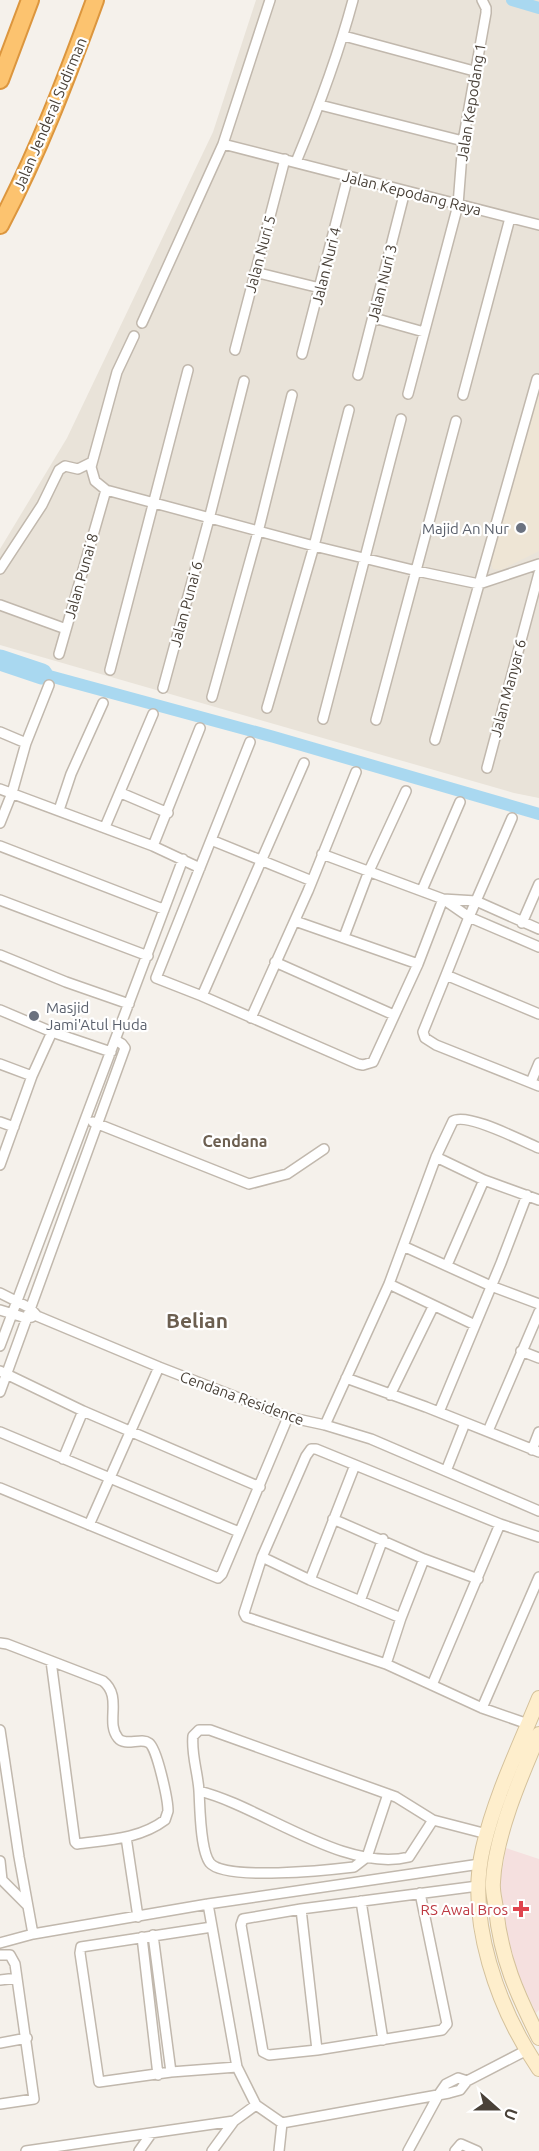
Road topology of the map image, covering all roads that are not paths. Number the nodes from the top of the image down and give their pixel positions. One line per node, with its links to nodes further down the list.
1 (30, 0): 8 (highway)
2 (95, 0): 18 (highway, Jalan Jenderal Sudirman)
3 (270, 0): 11 (street)
4 (353, 0): 6 (street)
5 (482, 0): 7 (street, Jalan Kepodang 1)
6 (344, 36): 7 (street); 9 (street)
7 (474, 71): 10 (street, Jalan Kepodang 1)
8 (0, 80)
9 (320, 105): 10 (street); 13 (street)
10 (463, 141): 16 (street, Jalan Kepodang 1)
11 (223, 144): 12 (street, Jalan Kepodang Raya); 23 (street)
12 (285, 159): 13 (street, Jalan Kepodang Raya); 20 (street, Jalan Nuri 5)
13 (296, 162): 14 (street, Jalan Kepodang Raya)
14 (348, 176): 15 (street, Jalan Kepodang Raya); 21 (street, Jalan Nuri 4)
15 (405, 191): 16 (street, Jalan Kepodang Raya); 22 (street, Jalan Nuri 3)
16 (458, 205): 17 (street, Jalan Kepodang Raya); 24 (street, Jalan Kepodang 1)
17 (510, 218): 19 (street, Jalan Kepodang Raya); 34 (street)
18 (0, 225)
19 (539, 225)
20 (255, 272): 21 (street); 26 (street, Jalan Nuri 5)
21 (320, 288): 27 (street, Jalan Nuri 4)
22 (374, 318): 24 (street); 29 (street, Jalan Nuri 3)
23 (142, 323)
24 (424, 332): 32 (street, Jalan Kepodang 1)
25 (134, 336): 38 (street)
26 (235, 350)
27 (302, 354)
28 (188, 370): 40 (street)
29 (358, 375)
30 (537, 380): 49 (street)
31 (244, 381): 41 (street, Jalan Punai 6)
32 (408, 394)
33 (292, 395): 42 (street)
34 (463, 395)
35 (349, 410): 43 (street)
36 (401, 419): 44 (street)
37 (456, 421): 47 (street)
38 (92, 462): 39 (street); 46 (street)
39 (106, 490): 40 (street); 51 (street, Jalan Punai 8)
40 (153, 504): 41 (street); 53 (street)
41 (209, 519): 42 (street); 55 (street, Jalan Punai 6)
42 (258, 532): 43 (street); 56 (street)
43 (314, 546): 44 (street); 58 (street)
44 (364, 558): 47 (street); 60 (street)
45 (539, 564): 49 (street)
46 (0, 569)
47 (417, 571): 49 (street); 61 (street)
48 (539, 573): 68 (street, Jalan Manyar 6)
49 (479, 584): 64 (street)
50 (0, 605): 51 (street, Jalan Punai 8)
51 (66, 629): 52 (street)
52 (59, 654)
53 (110, 669)
54 (49, 685): 66 (street)
55 (163, 688)
56 (212, 697)
57 (103, 703): 75 (street)
58 (267, 708)
59 (153, 714): 73 (street)
60 (323, 719)
61 (376, 720)
62 (200, 728): 76 (street)
63 (0, 732): 66 (street)
64 (435, 740)
65 (250, 742): 80 (street)
66 (26, 743): 72 (street)
67 (304, 763): 85 (street)
68 (487, 768)
69 (356, 772): 83 (street)
70 (0, 789): 72 (street)
71 (406, 791): 87 (street)
72 (12, 793): 75 (street); 78 (street)
73 (121, 793): 76 (street); 79 (street)
74 (460, 802): 90 (street)
75 (59, 810): 79 (street)
76 (168, 813): 82 (street)
77 (512, 818): 93 (street)
78 (0, 823)
79 (105, 827): 82 (street)
80 (211, 840): 85 (street); 86 (street)
81 (0, 846): 94 (street)
82 (153, 846): 84 (street)
83 (322, 854): 87 (street); 88 (street)
84 (183, 859): 86 (street); 94 (street)
85 (262, 861): 88 (street); 106 (street)
86 (200, 868): 106 (street)
87 (369, 871): 90 (street); 99 (street)
88 (312, 881): 96 (street)
89 (539, 884): 97 (street)
90 (422, 890): 91 (street)
91 (443, 898): 93 (street); 95 (street); 104 (street)
92 (0, 900): 102 (street)
93 (476, 901): 95 (street); 97 (street)
94 (163, 909): 102 (street)
95 (468, 917): 100 (street); 105 (street)
96 (295, 921): 99 (street); 103 (street)
97 (522, 923): 98 (street)
98 (539, 929)
99 (344, 937): 104 (street)
100 (539, 947)
101 (0, 956): 107 (street)
102 (148, 956): 107 (street)
103 (275, 962): 110 (street); 111 (street)
104 (418, 964): 110 (street)
105 (446, 975): 109 (street); 118 (street)
106 (202, 996): 111 (street)
107 (129, 1004): 113 (street)
108 (0, 1010): 112 (street)
109 (539, 1014)
110 (394, 1015): 111 (street)
111 (251, 1018)
112 (51, 1032): 114 (street); 117 (street)
113 (115, 1040): 114 (street); 121 (street)
114 (111, 1052): 119 (street)
115 (539, 1063): 118 (street)
116 (0, 1064): 117 (street)
117 (32, 1076): 122 (street)
118 (535, 1084)
119 (85, 1119): 121 (street); 135 (street)
120 (0, 1122): 122 (street)
121 (98, 1124): 124 (street); 138 (street)
122 (14, 1127): 126 (street)
123 (539, 1148): 125 (street)
124 (324, 1149)
125 (436, 1157): 127 (street); 130 (street)
126 (0, 1165)
127 (484, 1180): 128 (street); 131 (street)
128 (527, 1195): 129 (street); 133 (street)
129 (539, 1200)
130 (403, 1246): 131 (street); 132 (street)
131 (447, 1265): 133 (street)
132 (389, 1284): 137 (street); 150 (street)
133 (491, 1286): 136 (street); 144 (street)
134 (0, 1293): 135 (street, Cendana Residence)
135 (17, 1300): 138 (street, Cendana Residence); 141 (street)
136 (539, 1305)
137 (433, 1306): 144 (street); 152 (street)
138 (30, 1308): 142 (street, Cendana Residence); 143 (street)
139 (0, 1310): 141 (street)
140 (539, 1312): 146 (street)
141 (13, 1315): 143 (street); 145 (street)
142 (37, 1316): 143 (street); 148 (street, Cendana Residence)
143 (26, 1318): 149 (street)
144 (476, 1325): 154 (street)
145 (0, 1346)
146 (521, 1351): 147 (street); 158 (street)
147 (539, 1358)
148 (159, 1367): 155 (street, Cendana Residence); 160 (street)
149 (3, 1373): 151 (street); 153 (street)
150 (346, 1378): 152 (street); 157 (street)
151 (0, 1392)
152 (390, 1395): 154 (street)
153 (83, 1411): 160 (street); 163 (street)
154 (439, 1412): 156 (street)
155 (288, 1417): 157 (street, Cendana Residence); 167 (street)
156 (465, 1423): 158 (street); 165 (street)
157 (325, 1425): 165 (street, Cendana Residence)
158 (488, 1431): 162 (street)
159 (0, 1432): 163 (street)
160 (131, 1432): 166 (street); 167 (street)
161 (539, 1432): 162 (street)
162 (535, 1451)
163 (63, 1460): 166 (street)
164 (355, 1465): 170 (street); 171 (street); 176 (street)
165 (446, 1471): 169 (street, Cendana Residence)
166 (111, 1478): 172 (street); 173 (street)
167 (260, 1487): 173 (street)
168 (0, 1488): 172 (street)
169 (539, 1511)
170 (333, 1519): 175 (street); 180 (street)
171 (500, 1524): 174 (street); 179 (street)
172 (89, 1525): 173 (street)
173 (239, 1532)
174 (539, 1537)
175 (383, 1539): 177 (street); 181 (street)
176 (262, 1557): 180 (street); 185 (street)
177 (424, 1559): 179 (street); 182 (street)
178 (539, 1577): 188 (street)
179 (477, 1579): 186 (street)
180 (310, 1580): 181 (street)
181 (360, 1601): 182 (street)
182 (401, 1618): 185 (street)
183 (0, 1643): 184 (street)
184 (51, 1661): 196 (street); 196 (street)
185 (386, 1664): 186 (street)
186 (432, 1685): 188 (street)
187 (539, 1698): 189 (main road)
188 (482, 1708): 189 (street)
189 (528, 1724): 195 (main road)
190 (0, 1730): 205 (street)
191 (539, 1734): 217 (main road)
192 (199, 1791): 193 (street); 197 (street); 197 (street)
193 (388, 1794): 194 (street); 197 (street)
194 (433, 1820): 195 (street); 197 (street)
195 (487, 1834): 199 (main road)
196 (126, 1837): 207 (street)
197 (367, 1857)
198 (0, 1861): 200 (street)
199 (480, 1864): 201 (main road); 204 (street)
200 (1, 1880): 205 (street)
201 (478, 1886): 202 (street); 221 (main road)
202 (420, 1893): 203 (street); 218 (street)
203 (361, 1901): 206 (street); 218 (street)
204 (208, 1904): 207 (street); 208 (street)
205 (28, 1906): 209 (street)
206 (301, 1909): 220 (street); 220 (street)
207 (138, 1917): 209 (street)
208 (212, 1927): 210 (street); 222 (street)
209 (33, 1934): 212 (street)
210 (153, 1935): 211 (street); 224 (street)
211 (142, 1937): 225 (street); 225 (street)
212 (0, 1943)
213 (0, 1955): 214 (street)
214 (17, 1978): 215 (street); 216 (street)
215 (0, 1980)
216 (27, 2038): 219 (street); 227 (street)
217 (539, 2038)
218 (383, 2040): 220 (street)
219 (0, 2043)
220 (317, 2050)
221 (527, 2050): 223 (main road); 226 (street)
222 (237, 2067): 224 (street); 228 (street)
223 (539, 2069)
224 (171, 2072): 225 (street)
225 (158, 2075)
226 (439, 2094): 230 (street); 236 (street)
227 (0, 2104)
228 (256, 2105): 229 (street); 230 (street)
229 (234, 2121): 231 (street); 234 (street)
230 (282, 2123): 235 (street)
231 (151, 2134): 232 (street); 233 (street)
232 (26, 2151)
233 (139, 2151)
234 (212, 2151)
235 (279, 2151)
236 (408, 2151)
237 (455, 2151): 238 (street)
238 (477, 2151)

